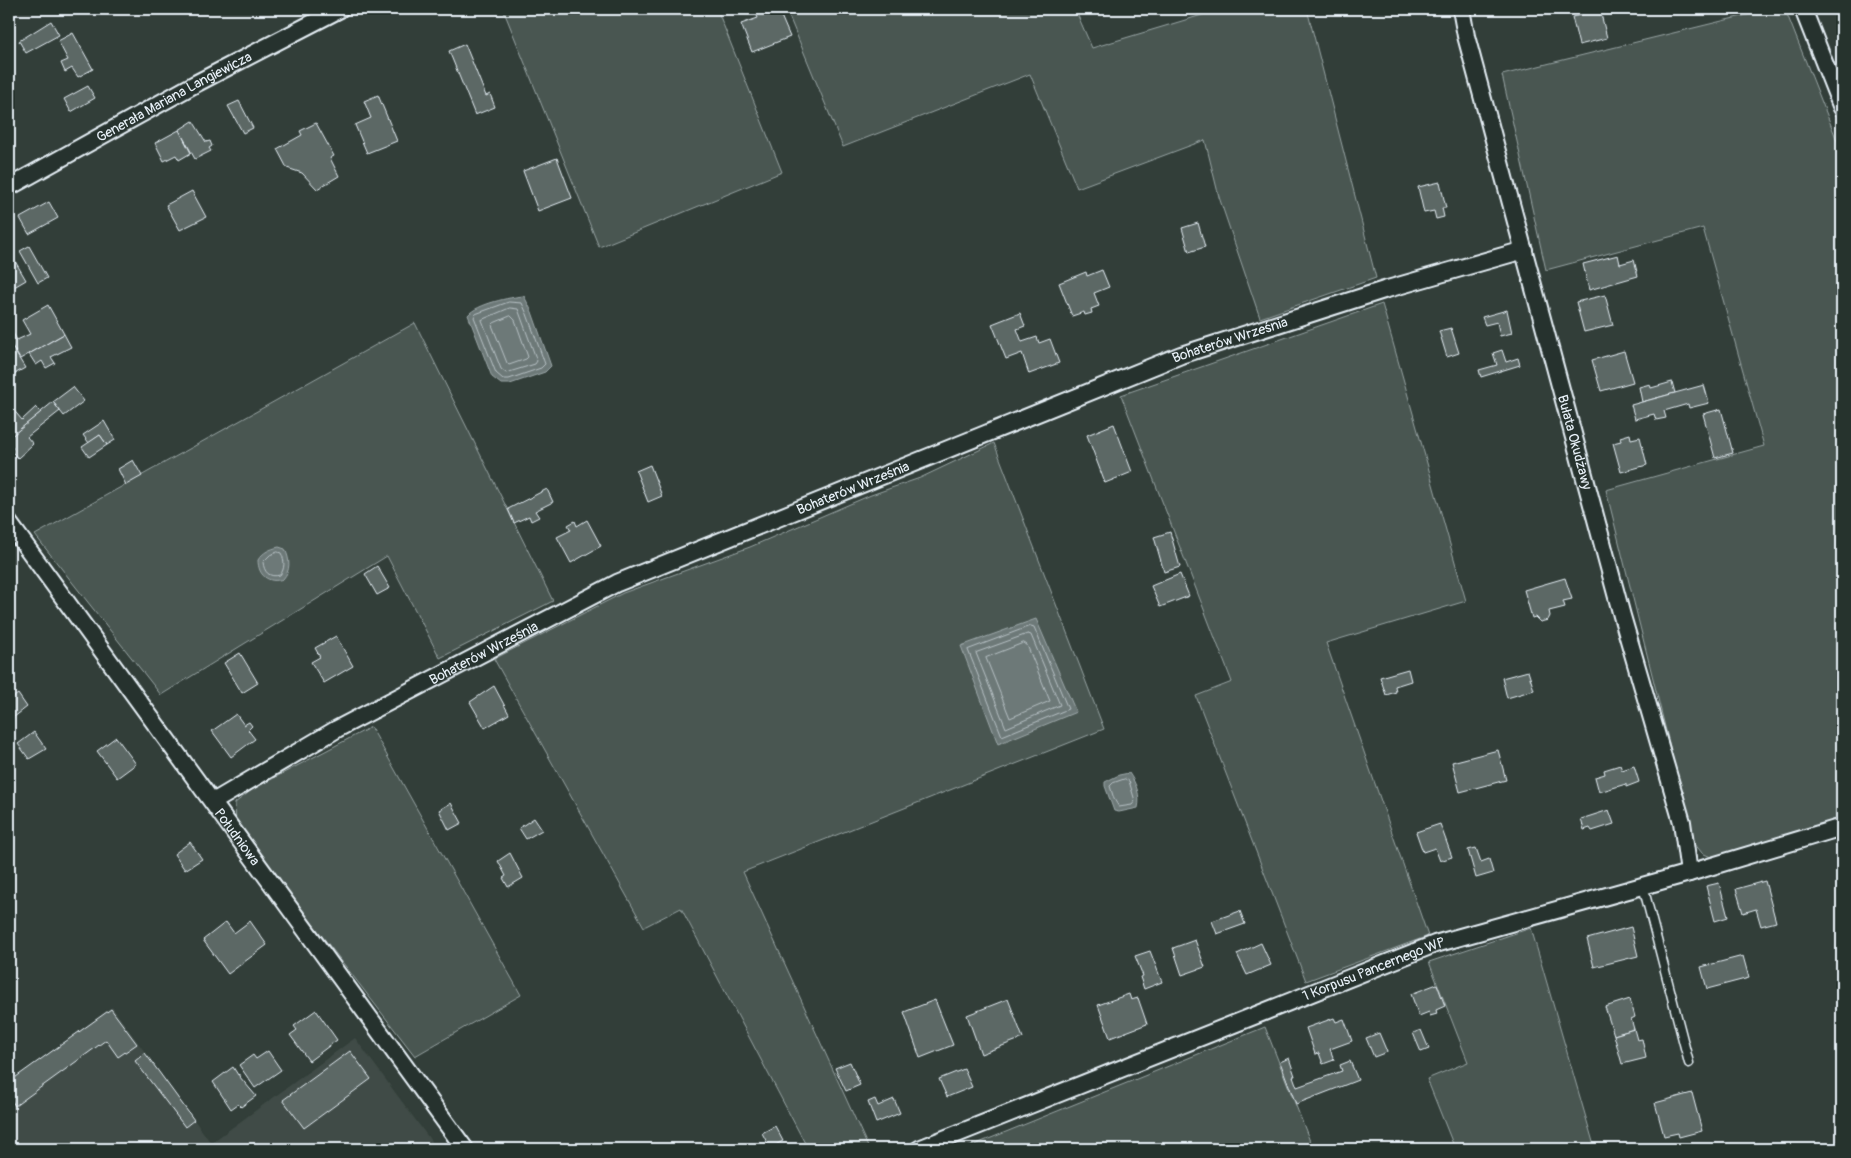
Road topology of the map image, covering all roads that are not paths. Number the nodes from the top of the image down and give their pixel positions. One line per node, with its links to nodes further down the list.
1 (340, 9): 5 (street, Generała Mariana Langiewicza)
2 (1461, 9): 6 (street, Bułata Okudżawy)
3 (1803, 9): 4 (street)
4 (1842, 108)
5 (9, 186)
6 (1524, 250): 8 (street, Bohaterów Września); 10 (street, Bułata Okudżawy)
7 (9, 522): 8 (street, Południowa)
8 (213, 802): 13 (street, Południowa)
9 (1842, 827): 10 (street, 1 Korpusu Pancernego WP)
10 (1689, 873): 11 (street, 1 Korpusu Pancernego WP)
11 (1643, 886): 12 (lane); 14 (street, 1 Korpusu Pancernego WP)
12 (1689, 1063)
13 (465, 1149)
14 (919, 1149)

